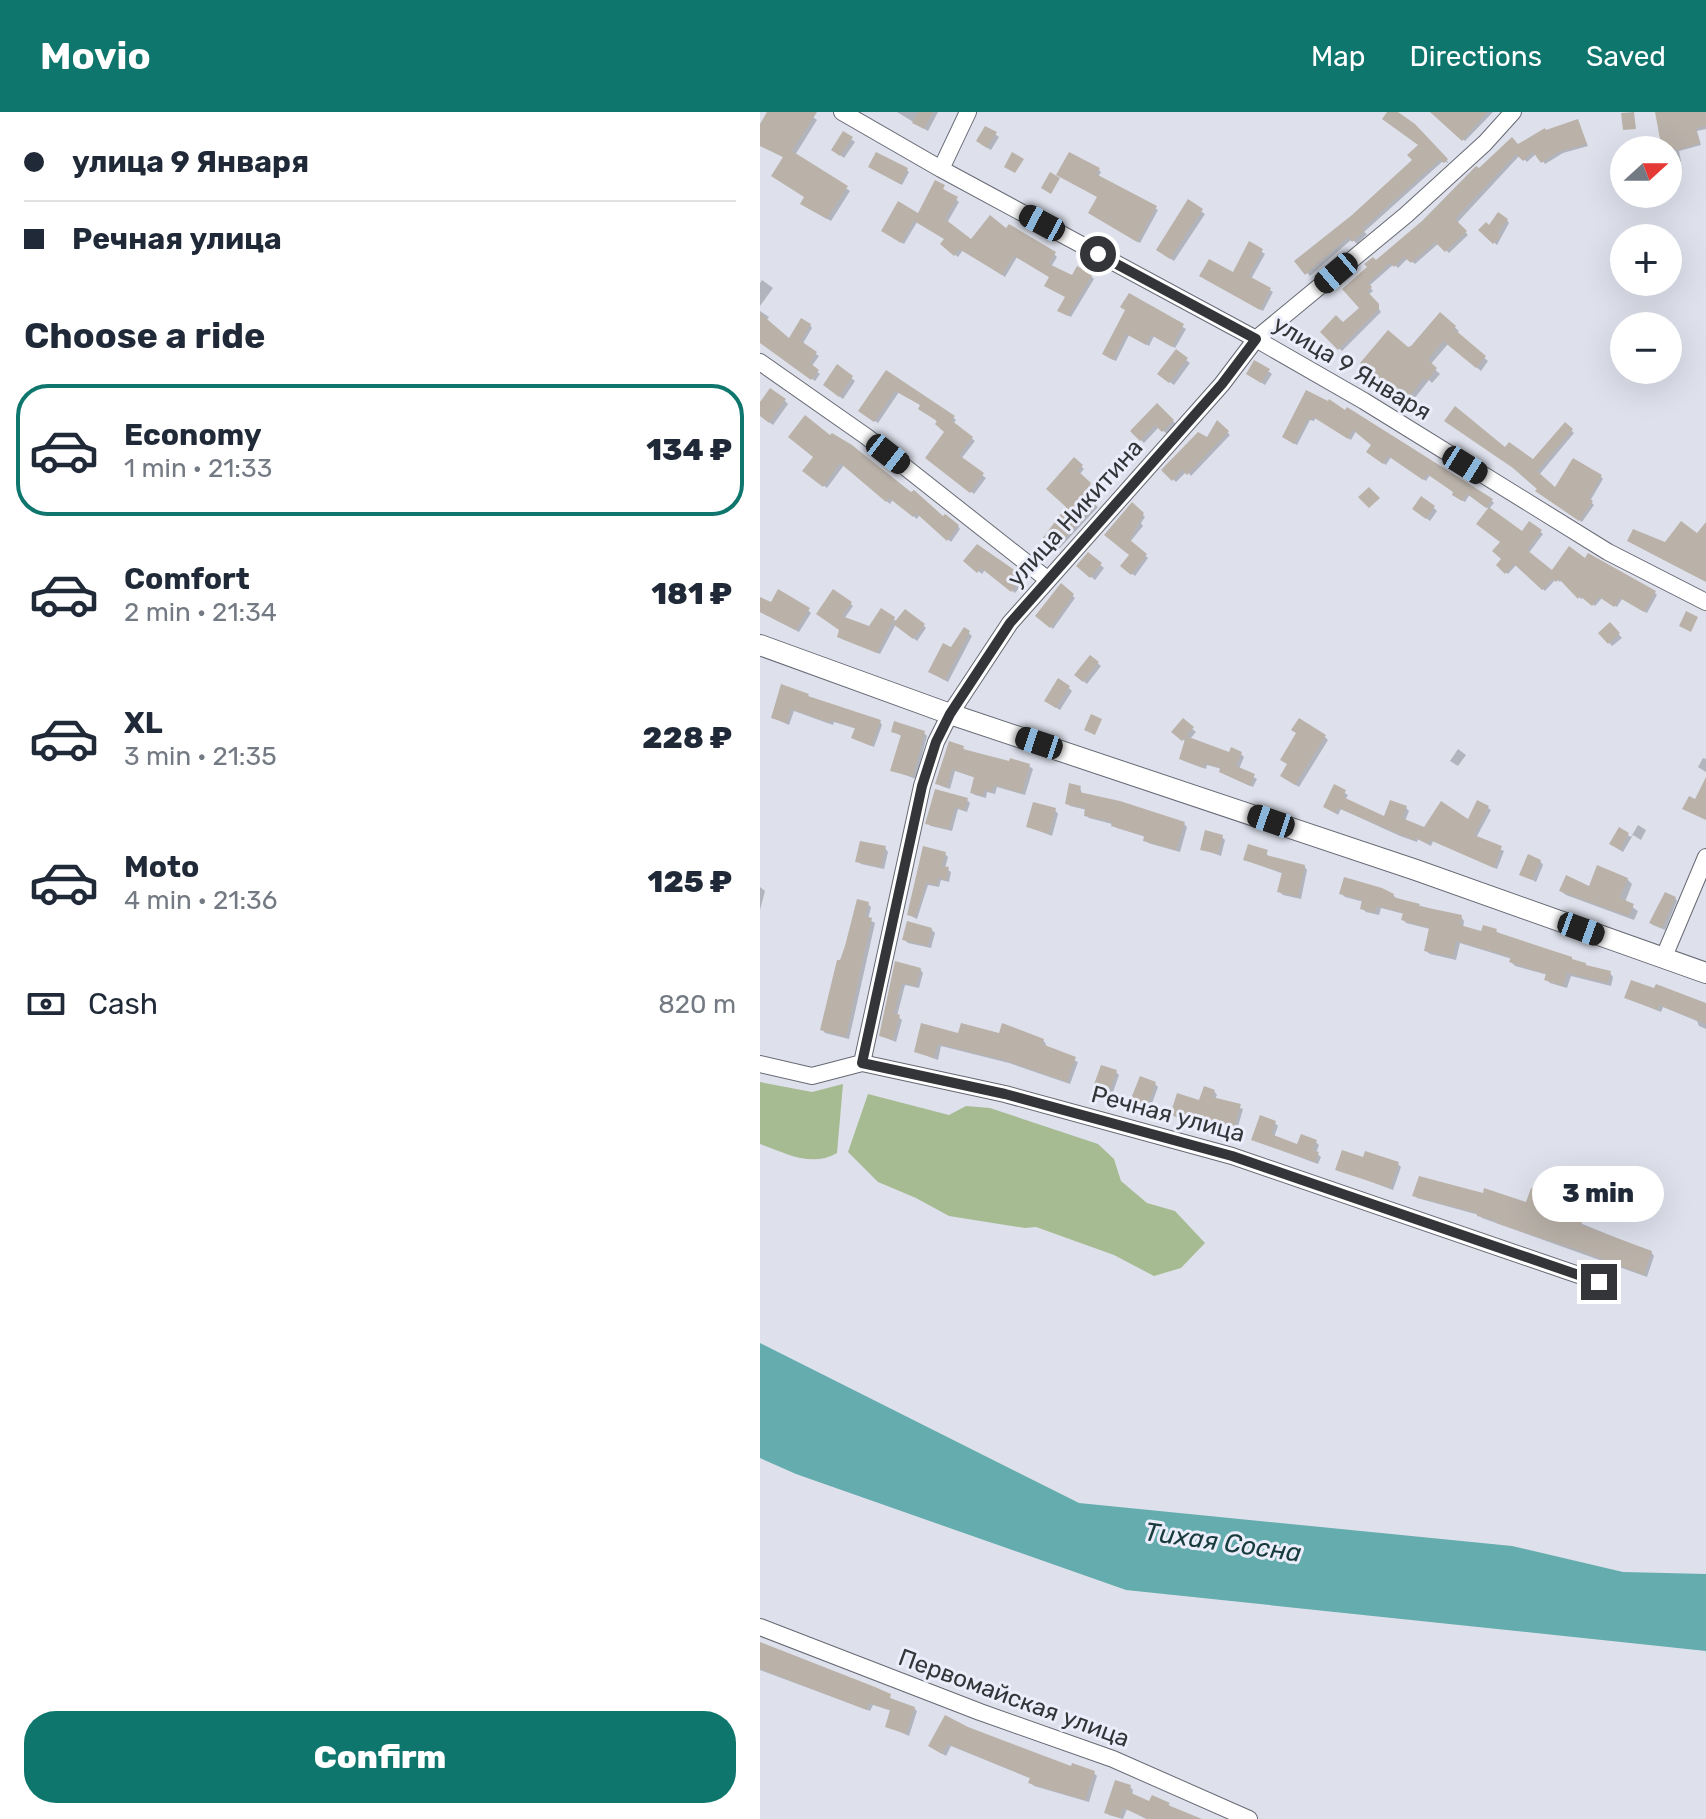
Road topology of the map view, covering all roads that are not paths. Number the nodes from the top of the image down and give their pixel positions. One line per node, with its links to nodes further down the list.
1 (842, 112): 4 (street, улица 9 Января)
2 (968, 112): 4 (street)
3 (1518, 113): 5 (street, улица Никитина)
4 (941, 169): 5 (street, улица 9 Января)
5 (1256, 339): 7 (street, улица Никитина); 8 (street, улица 9 Января)
6 (760, 362): 7 (street)
7 (1047, 579): 10 (street, улица Никитина)
8 (1706, 602)
9 (760, 645): 10 (street)
10 (950, 714): 12 (street); 14 (street, улица Никитина)
11 (1706, 857): 12 (street)
12 (1663, 959): 13 (street)
13 (1706, 973)
14 (862, 1063): 15 (street, Речная улица); 16 (street, Речная улица)
15 (760, 1064)
16 (1599, 1282)
17 (760, 1627): 18 (street, Первомайская улица)
18 (1249, 1819)

